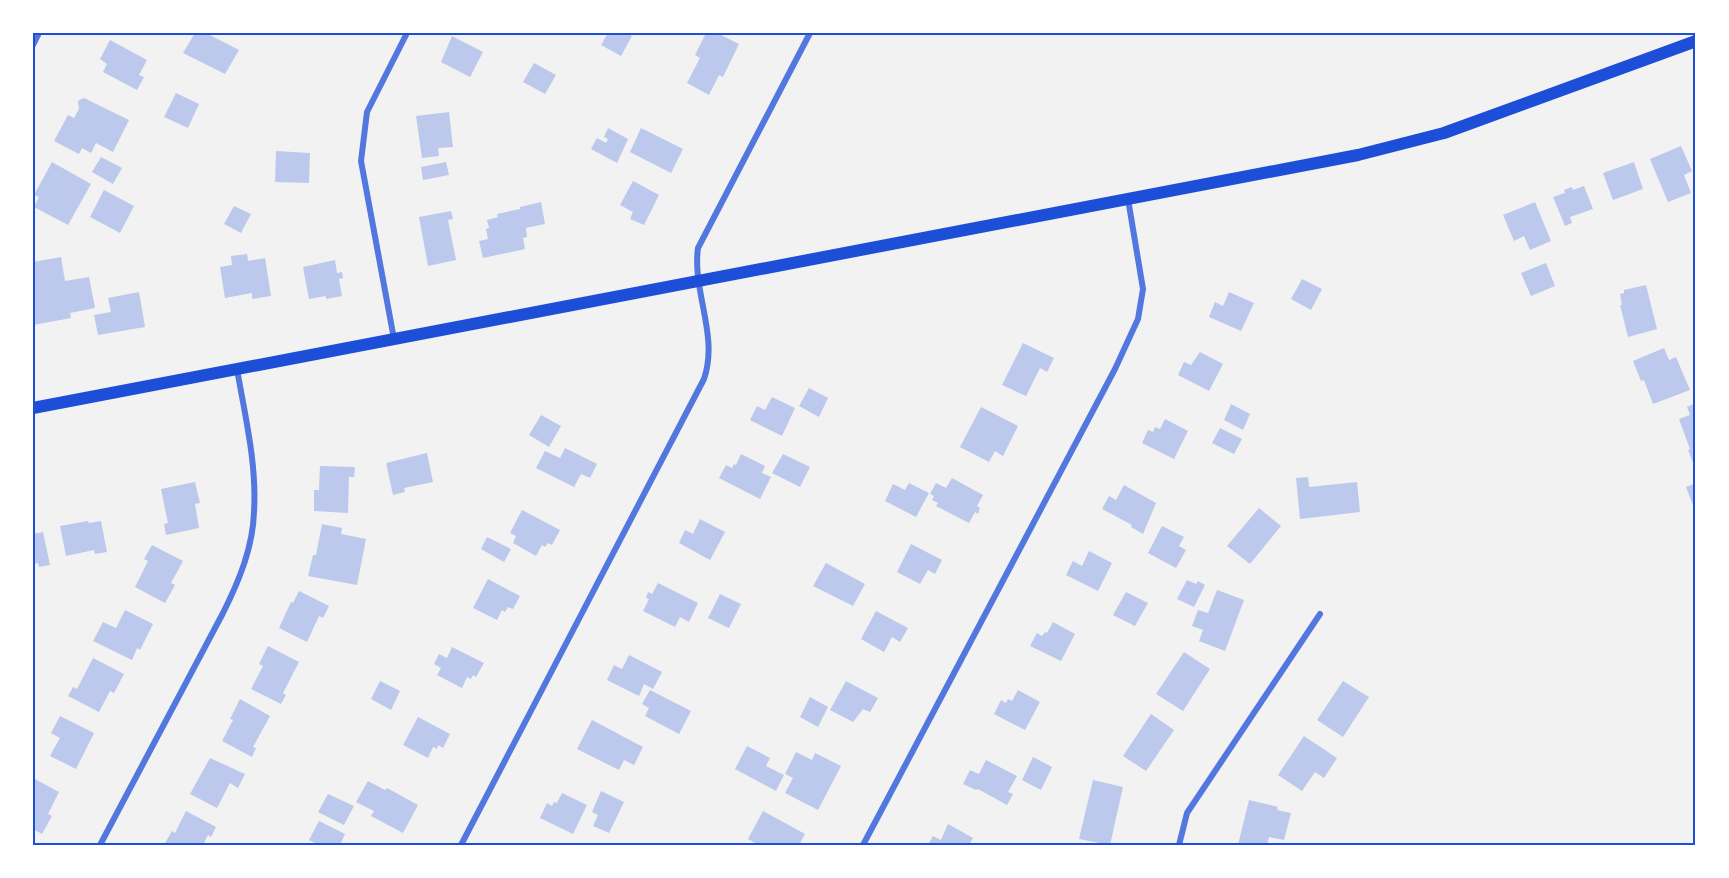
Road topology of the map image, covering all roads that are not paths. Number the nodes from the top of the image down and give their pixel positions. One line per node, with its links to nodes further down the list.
1 (39, 33): 5 (street)
2 (406, 33): 8 (street)
3 (810, 33): 7 (street)
4 (1696, 41): 6 (main road)
5 (33, 45)
6 (1128, 199): 7 (main road); 14 (street)
7 (699, 281): 8 (main road); 13 (street)
8 (394, 339): 9 (main road)
9 (237, 368): 10 (main road); 12 (street)
10 (33, 408)
11 (1320, 614): 15 (street)
12 (100, 845)
13 (461, 845)
14 (863, 845)
15 (1179, 845)

